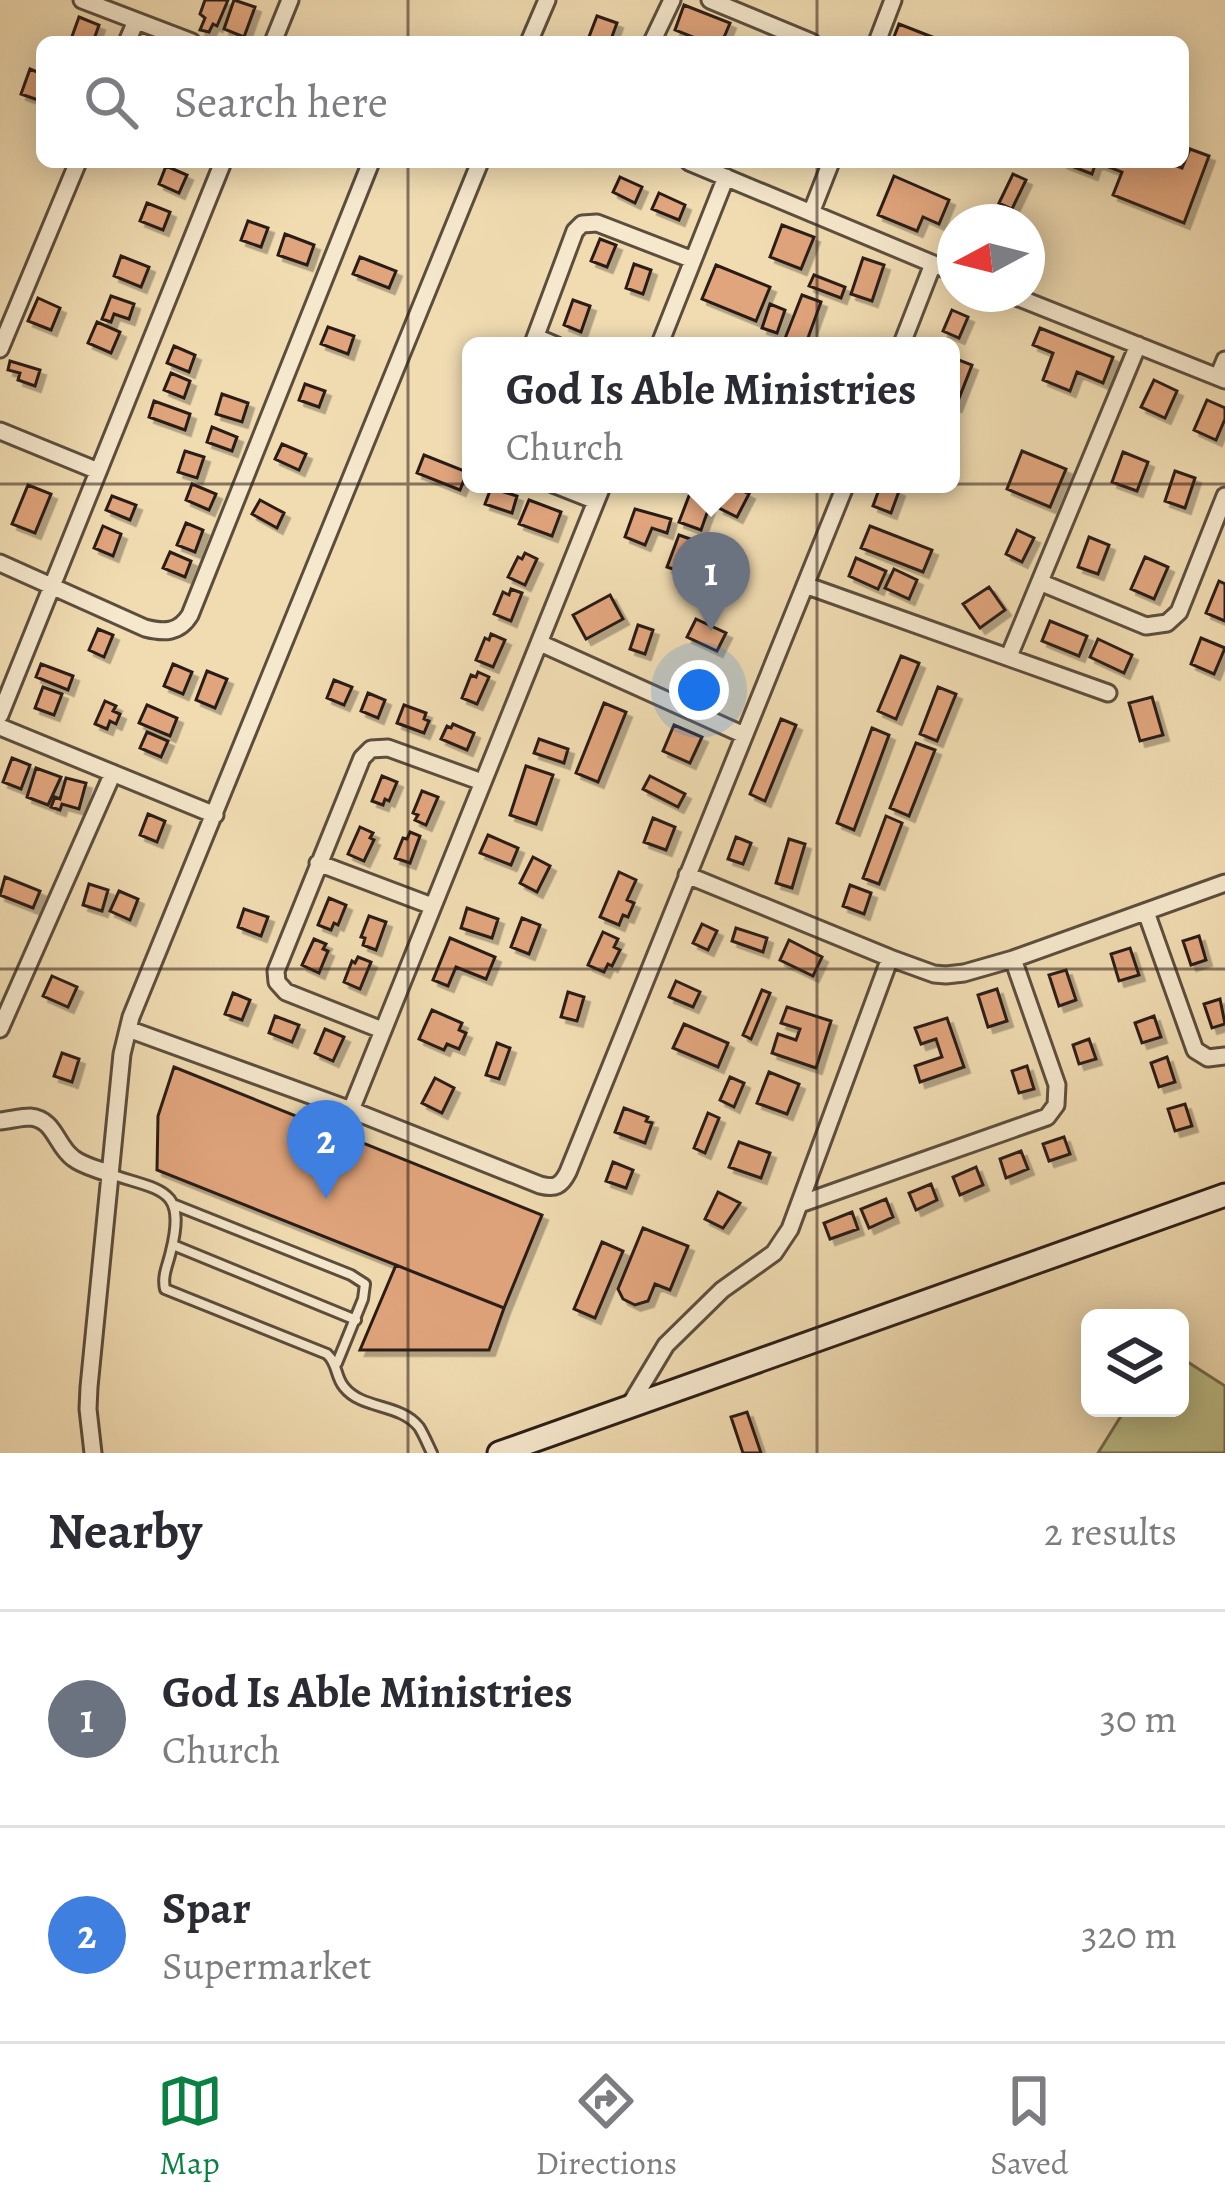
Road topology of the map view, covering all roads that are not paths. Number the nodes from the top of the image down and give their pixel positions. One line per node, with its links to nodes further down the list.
1 (82, 0): 7 (street)
2 (290, 0): 10 (street)
3 (547, 0): 11 (street)
4 (672, 0): 12 (street)
5 (710, 0): 13 (street)
6 (893, 0): 14 (street)
7 (136, 21): 8 (street); 9 (street)
8 (130, 36)
9 (176, 36)
10 (275, 36)
11 (532, 36)
12 (655, 36)
13 (797, 36)
14 (879, 36)
15 (75, 168): 31 (street)
16 (221, 168): 35 (street)
17 (368, 168): 44 (street)
18 (478, 168): 53 (street)
19 (704, 168): 21 (street)
20 (829, 168): 22 (street)
21 (726, 177): 22 (street); 23 (street)
22 (812, 213): 24 (street)
23 (693, 260): 27 (street); 28 (street)
24 (933, 264): 25 (street); 29 (street)
25 (937, 266)
26 (1045, 308): 30 (street)
27 (536, 337)
28 (663, 337)
29 (905, 337)
30 (1138, 345): 33 (street); 42 (street)
31 (0, 349)
32 (1225, 361): 33 (street)
33 (1221, 378)
34 (0, 431): 35 (street)
35 (98, 471): 44 (street)
36 (576, 493): 40 (street)
37 (599, 493): 40 (street)
38 (842, 493): 43 (street)
39 (1225, 496): 42 (street)
40 (596, 501): 45 (street)
41 (0, 563): 44 (street)
42 (1042, 583): 46 (street)
43 (806, 585): 46 (street); 50 (street)
44 (53, 586): 48 (street)
45 (540, 643): 50 (street); 52 (street)
46 (1010, 656): 47 (street)
47 (1108, 693)
48 (1, 710)
49 (0, 727): 51 (street)
50 (744, 735): 55 (street)
51 (113, 773): 53 (street); 62 (street)
52 (482, 782): 54 (street); 57 (street)
53 (214, 815): 61 (street)
54 (318, 863): 57 (street); 63 (street)
55 (687, 875): 59 (street); 65 (street)
56 (1225, 883): 58 (street)
57 (432, 906): 63 (street)
58 (1146, 912): 60 (street); 64 (street)
59 (890, 958): 60 (street); 70 (street)
60 (1013, 959): 70 (street)
61 (128, 1028): 65 (street); 67 (street)
62 (0, 1029)
63 (382, 1030): 65 (street)
64 (1225, 1056)
65 (351, 1110)
66 (0, 1120): 67 (street)
67 (110, 1174): 69 (lane); 75 (street)
68 (1225, 1196): 74 (street)
69 (175, 1204): 71 (lane); 72 (lane)
70 (800, 1204): 74 (street)
71 (173, 1245): 72 (lane); 73 (lane)
72 (356, 1320): 73 (lane)
73 (337, 1365): 76 (lane)
74 (628, 1408): 77 (street)
75 (93, 1453)
76 (432, 1453)
77 (499, 1453)

